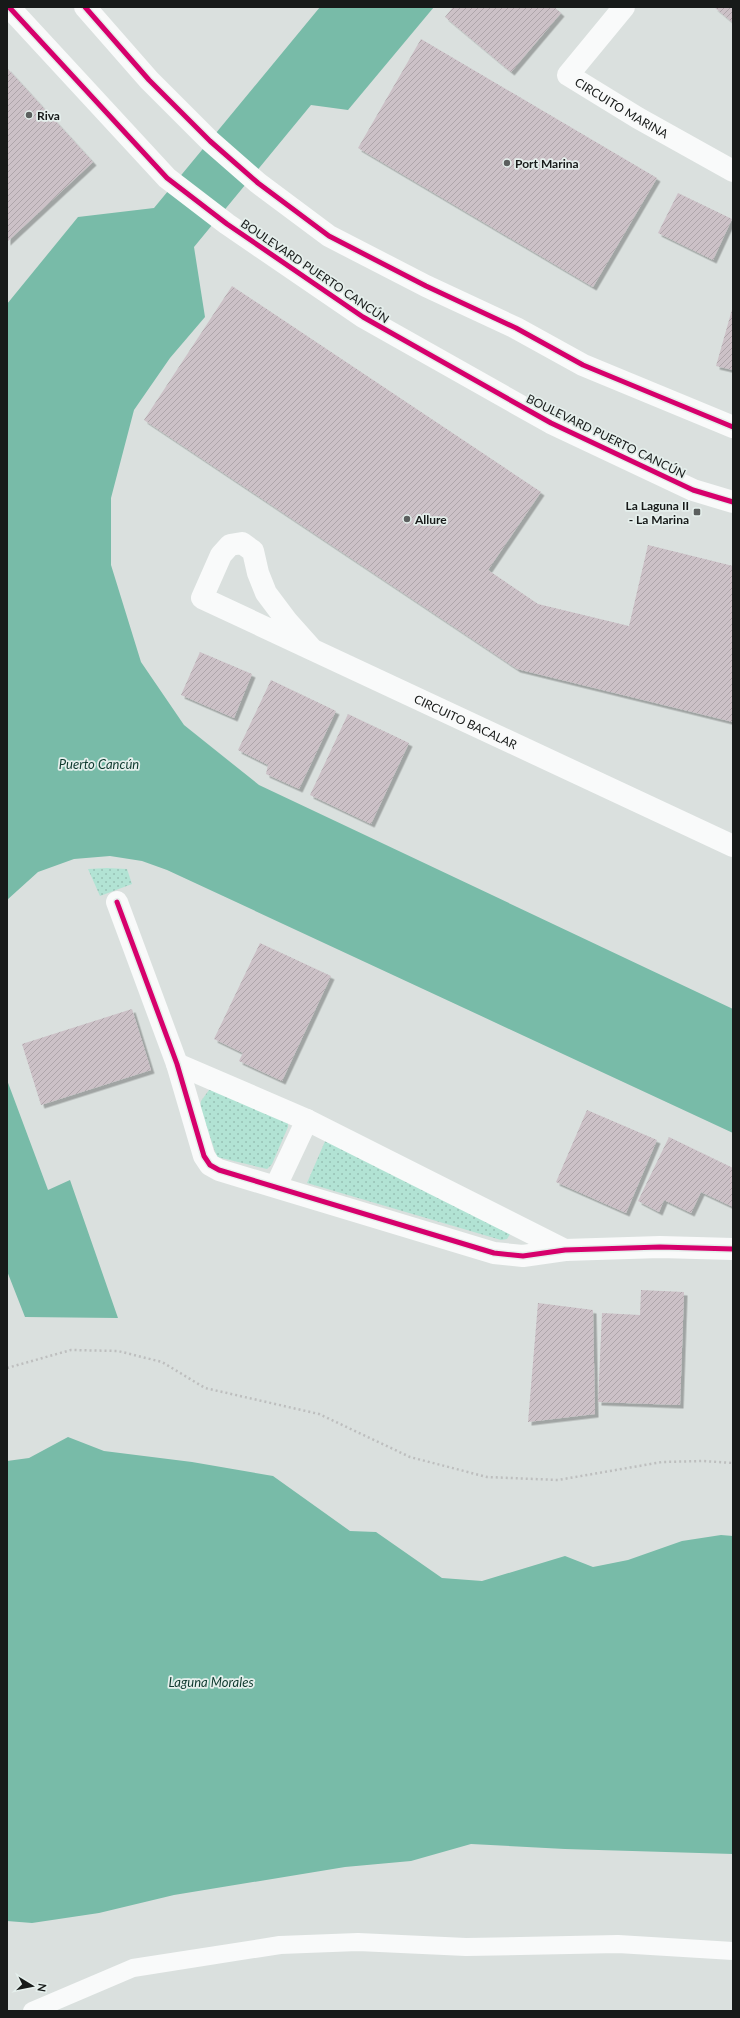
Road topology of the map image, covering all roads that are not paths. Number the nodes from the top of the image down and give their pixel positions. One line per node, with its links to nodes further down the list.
1 (9, 7): 6 (street, BOULEVARD PUERTO CANCÚN)
2 (85, 7): 5 (street)
3 (624, 7): 4 (street, CIRCUITO MARINA)
4 (733, 171)
5 (733, 427)
6 (733, 502)
7 (312, 649): 7 (street, CIRCUITO BACALAR); 9 (street, CIRCUITO BACALAR)
8 (733, 827): 9 (street, CIRCUITO BACALAR)
9 (697, 828): 10 (street)
10 (733, 846)
11 (117, 902): 12 (street)
12 (177, 1064): 13 (street); 14 (street)
13 (307, 1120): 14 (street); 16 (street)
14 (276, 1186): 16 (street)
15 (733, 1249): 16 (street)
16 (565, 1250)
17 (733, 1951): 18 (lane)
18 (32, 2011)

